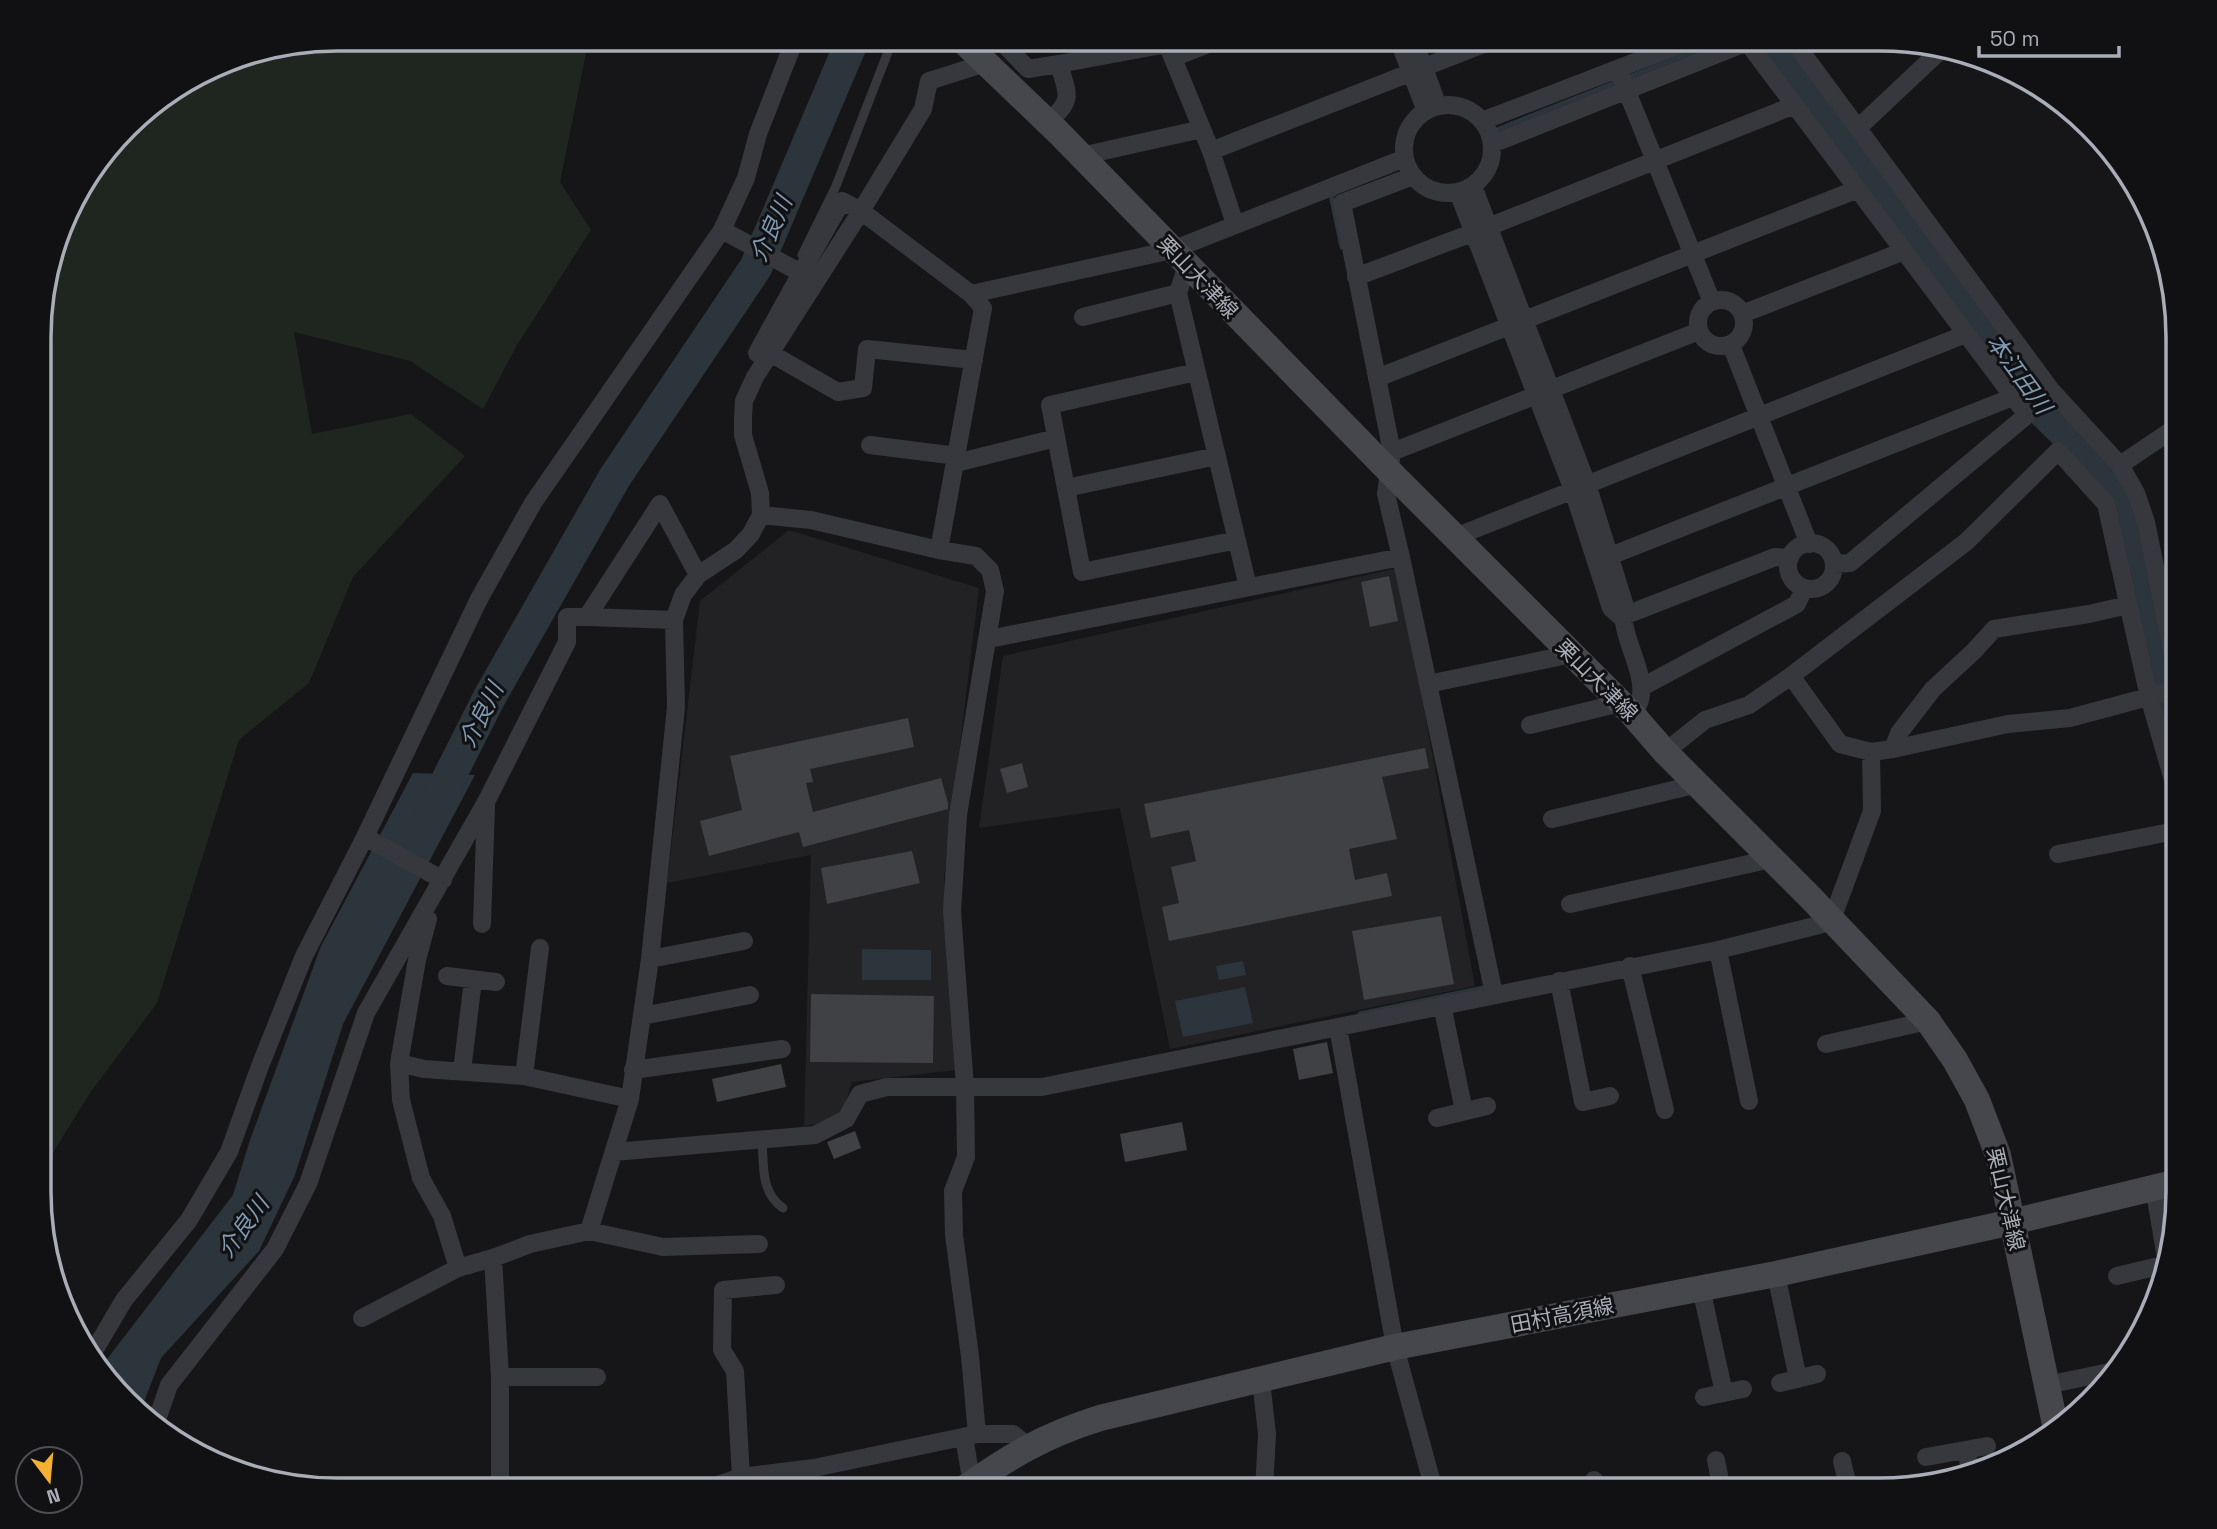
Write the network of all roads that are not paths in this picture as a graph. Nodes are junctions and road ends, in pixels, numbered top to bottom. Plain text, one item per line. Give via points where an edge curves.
1 (790, 51) edge
2 (889, 51) edge
3 (974, 51) edge
4 (1011, 51) edge
5 (1142, 51) edge
6 (1170, 51) edge
7 (1405, 51) edge
8 (1415, 51) edge
9 (1465, 51) edge
10 (1674, 51) edge
11 (1714, 51) edge
12 (1754, 51) edge
13 (1801, 51) edge
14 (1935, 56) edge
15 (986, 62) junction
16 (1059, 64) junction
17 (1417, 70) junction
18 (1623, 80) junction
19 (1795, 105) junction
20 (1432, 109) junction
21 (1482, 121) junction
22 (1048, 122) junction
23 (1858, 128) junction
24 (1202, 129) junction
25 (1492, 144) junction
26 (1211, 151) junction
27 (1081, 156) junction
28 (1405, 158) junction
29 (1655, 161) junction
30 (1413, 176) junction
31 (1466, 189) junction
32 (1858, 189) junction
33 (861, 211) junction
34 (1236, 224) junction
35 (1481, 230) junction
36 (729, 233) junction
37 (1904, 251) junction
38 (1693, 254) junction
39 (1179, 257) junction
40 (795, 269) junction
41 (1356, 276) junction
42 (971, 293) junction
43 (1178, 293) junction
44 (1712, 302) junction
45 (1742, 314) junction
46 (1083, 317) dead end
47 (1516, 323) junction
48 (1699, 331) junction
49 (1966, 334) junction
50 (1731, 345) junction
51 (770, 353) junction
52 (974, 360) junction
53 (1196, 372) junction
54 (755, 377) junction
55 (1377, 378) junction
56 (1543, 392) junction
57 (2013, 397) junction
58 (1759, 416) junction
59 (2166, 434) edge
60 (1056, 438) junction
61 (870, 445) dead end
62 (1217, 456) junction
63 (956, 459) junction
64 (1391, 461) junction
65 (2120, 465) junction
66 (1786, 486) junction
67 (1580, 487) junction
68 (1066, 488) junction
69 (761, 515) junction
70 (1455, 537) junction
71 (1237, 540) junction
72 (1809, 544) junction
73 (939, 550) junction
74 (1401, 557) junction
75 (1790, 558) junction
76 (1603, 559) junction
77 (1834, 564) junction
78 (698, 575) junction
79 (2166, 584) edge
80 (1248, 586) junction
81 (1804, 588) junction
82 (2128, 605) junction
83 (587, 617) junction
84 (1621, 617) junction
85 (674, 620) junction
86 (989, 639) junction
87 (1572, 654) junction
88 (1791, 676) junction
89 (1428, 684) junction
90 (1642, 687) junction
91 (2166, 692) edge
92 (2148, 697) junction
93 (1626, 709) junction
94 (1530, 725) dead end
95 (1893, 750) junction
96 (1665, 752) junction
97 (1871, 752) junction
98 (2166, 757) edge
99 (1698, 784) junction
100 (486, 802) junction
101 (1552, 818) dead end
102 (2166, 833) edge
103 (371, 841) junction
104 (2058, 854) dead end
105 (1772, 859) junction
106 (438, 888) junction
107 (1570, 904) dead end
108 (1831, 922) junction
109 (482, 924) dead end
110 (744, 941) dead end
111 (540, 948) dead end
112 (1718, 950) junction
113 (650, 959) junction
114 (1630, 966) junction
115 (447, 976) dead end
116 (473, 980) junction
117 (1559, 981) junction
118 (496, 982) dead end
119 (750, 995) dead end
120 (1494, 995) junction
121 (1442, 1005) junction
122 (642, 1016) junction
123 (1927, 1021) junction
124 (1338, 1027) junction
125 (1826, 1044) dead end
126 (782, 1049) dead end
127 (399, 1063) junction
128 (634, 1070) junction
129 (462, 1071) junction
130 (524, 1076) junction
131 (965, 1087) junction
132 (1609, 1096) dead end
133 (630, 1099) junction
134 (1749, 1101) dead end
135 (1487, 1106) dead end
136 (1665, 1110) dead end
137 (1464, 1111) junction
138 (1437, 1118) dead end
139 (762, 1139) junction
140 (614, 1152) junction
141 (2166, 1185) edge
142 (783, 1208) dead end
143 (2012, 1222) junction
144 (589, 1231) junction
145 (759, 1244) dead end
146 (493, 1258) junction
147 (2157, 1266) edge
148 (458, 1268) junction
149 (1776, 1274) junction
150 (2117, 1276) dead end
151 (776, 1285) dead end
152 (1701, 1288) junction
153 (362, 1318) dead end
154 (96, 1347) edge
155 (1395, 1347) junction
156 (1817, 1374) dead end
157 (2101, 1374) edge
158 (500, 1377) junction
159 (597, 1377) dead end
160 (1798, 1378) junction
161 (1261, 1380) junction
162 (1780, 1383) dead end
163 (2047, 1385) junction
164 (1743, 1389) dead end
165 (1724, 1393) junction
166 (1704, 1397) dead end
167 (159, 1416) edge
168 (2055, 1419) edge
169 (970, 1435) junction
170 (1028, 1446) junction
171 (1987, 1446) dead end
172 (1966, 1450) junction
173 (1926, 1457) dead end
174 (1716, 1460) dead end
175 (1842, 1461) dead end
176 (1969, 1464) edge
177 (741, 1477) junction
178 (500, 1478) edge
179 (738, 1478) edge
180 (969, 1478) edge
181 (983, 1478) edge
182 (1265, 1478) edge
183 (1431, 1478) edge
184 (1720, 1478) edge
185 (1846, 1478) edge

1 - 36 street via 758,134
2 - 40 lane via 835,186
3 - 15 main road, 栗山大津線
4 - 16 street via 1028,69
5 - 16 street
6 - 24 street
7 - 17 street
8 - 17 street
9 - 17 street
10 - 18 street
11 - 18 street
12 - 19 street
13 - 23 street
14 - 23 street
15 - 22 main road, 栗山大津線
15 - 33 street via 929,81 923,109
16 - 22 street via 1066,102
17 - 20 street
17 - 26 street
18 - 21 street
18 - 25 street
18 - 29 street
19 - 29 street
19 - 32 street
20 - 21 street via 1462,108
20 - 28 street via 1408,131
21 - 25 street
22 - 27 main road, 栗山大津線
23 - 65 street via 2050,390
24 - 26 street
24 - 27 street
25 - 31 street via 1488,168
26 - 34 street
27 - 39 main road, 栗山大津線
28 - 30 street
28 - 34 street
29 - 35 street
29 - 38 street
30 - 31 street via 1433,191
30 - 41 street via 1342,203
31 - 35 street
32 - 37 street
32 - 38 street
33 - 40 street via 842,201
33 - 42 street
33 - 51 street
34 - 39 street
35 - 41 street
35 - 47 street
36 - 40 street
36 - 103 street via 533,503 479,599
37 - 45 street
37 - 49 street
38 - 44 street
38 - 47 street
39 - 42 street
39 - 43 street
39 - 64 main road, 栗山大津線
40 - 54 street via 748,369
41 - 55 street
42 - 52 street via 983,308
43 - 46 street
43 - 53 street
44 - 45 street via 1733,303
44 - 48 street via 1698,317
45 - 50 street via 1744,328
47 - 55 street
47 - 56 street
48 - 50 street via 1712,345
48 - 56 street
49 - 57 street
49 - 58 street
50 - 58 street
51 - 52 street via 838,392 863,388 867,349
51 - 54 street
52 - 63 street
53 - 60 street via 1050,405
53 - 62 street
54 - 69 street via 744,401 743,427
55 - 64 street
56 - 64 street
56 - 67 street
57 - 66 street
57 - 77 street via 2027,415 1850,563
58 - 66 street
58 - 67 street
59 - 65 street
60 - 63 street
60 - 68 street
61 - 63 street
62 - 68 street
62 - 71 street
63 - 73 street
64 - 70 main road, 栗山大津線
64 - 74 street via 1386,494
65 - 79 street via 2136,493
66 - 72 street
66 - 76 street
67 - 70 street
67 - 76 street
68 - 71 street via 1082,572
69 - 73 street via 811,520
69 - 78 street via 736,550
70 - 87 main road, 栗山大津線
71 - 80 street
72 - 75 street
72 - 77 street via 1829,551
73 - 86 street via 976,556 990,570 995,591
74 - 80 street
74 - 89 street
75 - 81 street via 1792,578
75 - 84 street via 1775,557
76 - 84 street via 1624,603
77 - 81 street via 1826,584
78 - 83 street via 660,504
78 - 85 street via 682,595
80 - 86 street
81 - 90 street via 1797,604
82 - 88 street via 2106,504 2058,451 1966,542
82 - 92 street
82 - 95 street via 1994,629 1933,689 1899,733
83 - 85 street
83 - 100 street via 567,617 567,642
84 - 90 street
85 - 113 street via 676,707
86 - 131 street via 958,815 953,898
87 - 89 street
87 - 93 main road, 栗山大津線
88 - 96 street via 1749,705 1704,720
88 - 97 street via 1840,744
89 - 120 street
90 - 93 street via 1640,702
91 - 92 street
92 - 95 street via 2070,718 2008,724
92 - 98 street
93 - 94 street
93 - 96 main road, 栗山大津線
95 - 97 street
96 - 99 main road, 栗山大津線
97 - 108 street via 1872,811
99 - 101 street
99 - 105 main road, 栗山大津線
100 - 106 street
100 - 109 street
102 - 104 street
103 - 106 street
103 - 154 street via 304,956 224,1161 189,1220 124,1300
105 - 107 street
105 - 108 main road, 栗山大津線
106 - 127 street via 417,960
106 - 167 street via 366,1013 308,1184 275,1249 169,1385
108 - 112 street
108 - 123 main road, 栗山大津線
110 - 113 street
111 - 130 street
112 - 114 street
112 - 134 street
113 - 122 street
114 - 117 street
114 - 136 street
115 - 116 street
116 - 118 street
116 - 129 street
117 - 120 street
117 - 132 street via 1583,1102
119 - 122 street
120 - 121 street
121 - 124 street
121 - 137 street
122 - 128 street
123 - 125 street
123 - 143 main road, 栗山大津線 via 1977,1100 1998,1155
124 - 131 street via 1042,1087
124 - 155 street
126 - 128 street
127 - 129 street
127 - 148 street via 401,1100 421,1178 442,1216
128 - 133 street
129 - 130 street
130 - 133 street
131 - 139 street via 887,1087 860,1094 846,1119 815,1135
131 - 169 street via 966,1157 953,1191 970,1356
133 - 140 street
135 - 137 street
137 - 138 street
139 - 140 street
139 - 142 lane via 765,1189
140 - 144 street
141 - 143 main road, 田村高須線
143 - 149 main road, 田村高須線
143 - 163 main road, 栗山大津線
144 - 145 street via 663,1247
144 - 146 street
146 - 148 street
146 - 158 street
147 - 150 street
148 - 153 street
149 - 152 main road, 田村高須線
149 - 160 street
151 - 177 street via 723,1290 722,1350 735,1371
152 - 155 main road, 田村高須線
152 - 165 street
155 - 161 main road, 田村高須線
155 - 183 street
156 - 160 street
157 - 163 street
158 - 159 street
158 - 178 street
160 - 162 street
161 - 170 main road, 田村高須線 via 1100,1418
161 - 182 street via 1267,1434
163 - 168 main road, 栗山大津線
164 - 165 street
165 - 166 street
169 - 170 street via 1013,1434
169 - 177 street via 814,1468
169 - 180 street
170 - 181 main road, 田村高須線
171 - 172 street
172 - 173 street
172 - 176 street
174 - 184 street
175 - 185 street
177 - 179 street

